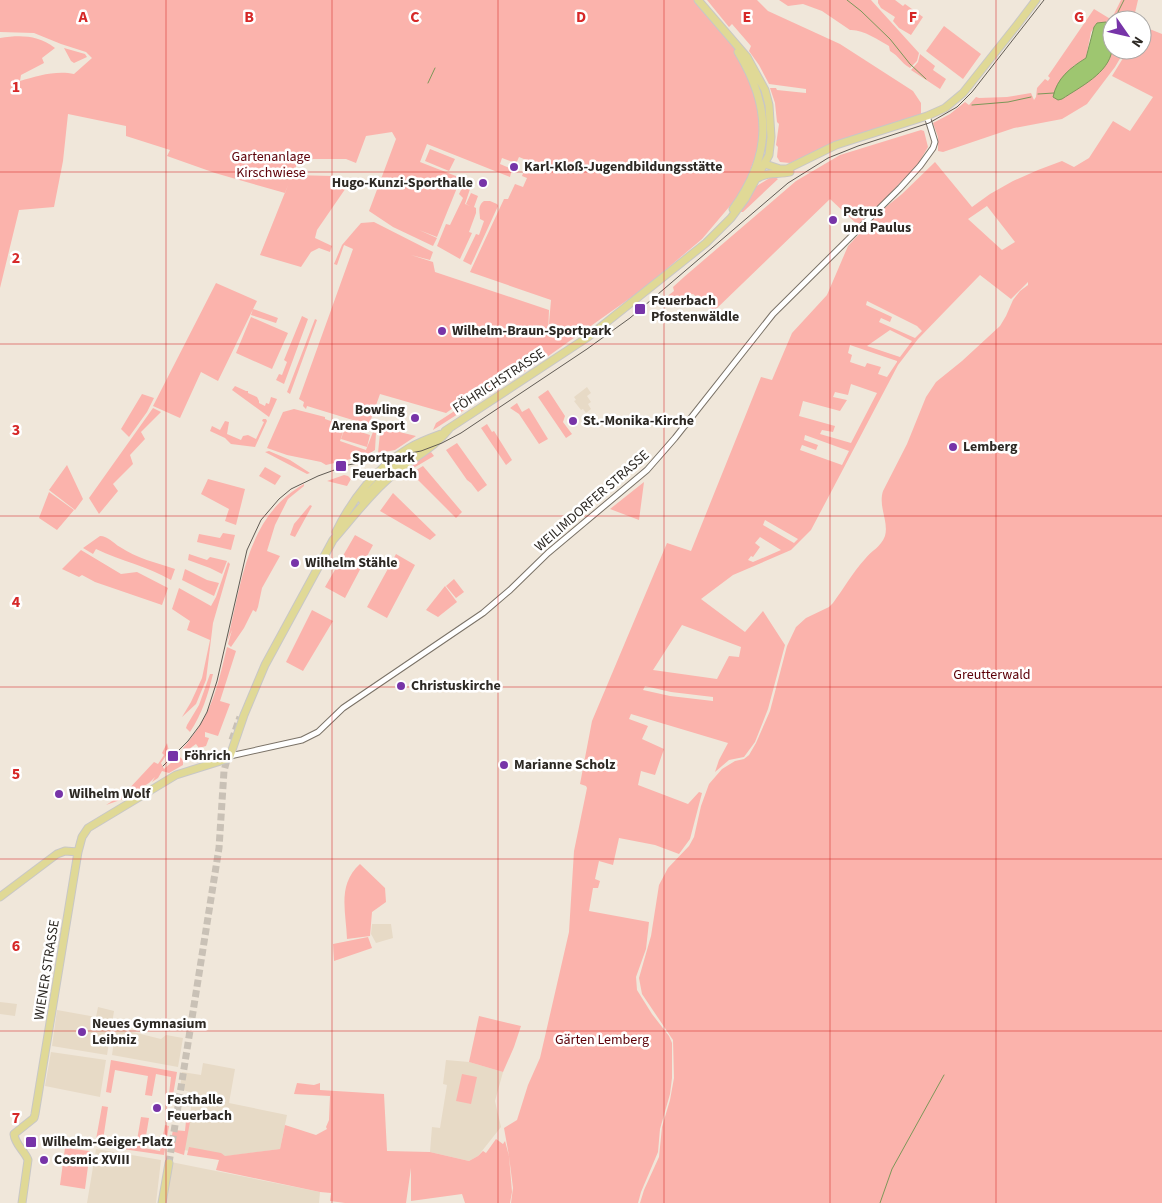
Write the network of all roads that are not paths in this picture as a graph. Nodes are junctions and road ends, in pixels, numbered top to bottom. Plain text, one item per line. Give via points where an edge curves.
1 (698, 0) edge
2 (1036, 0) edge
3 (731, 40) junction
4 (927, 116) junction
5 (829, 148) junction
6 (770, 152) junction
7 (759, 155) junction
8 (764, 165) junction
9 (754, 169) junction
10 (780, 169) junction
11 (771, 174) junction
12 (757, 178) junction
13 (692, 253) junction
14 (449, 429) junction
15 (354, 509) junction
16 (230, 756) junction
17 (82, 838) junction
18 (65, 851) junction
19 (78, 852) junction
20 (0, 897) edge
21 (169, 1163) tunnel mouth
22 (22, 1203) edge
23 (162, 1203) edge

1 - 3 main road
2 - 4 main road via 963,93 945,108
3 - 6 main road via 747,57 765,90 771,119
3 - 7 main road via 755,83 760,100 764,125
4 - 5 main road
4 - 16 street, WEILIMDORFER STRASSE via 934,142 920,166 773,314 647,470 483,613 343,708 318,732 302,740
5 - 10 main road via 791,168
5 - 11 main road via 791,172
6 - 8 main road
6 - 10 main road
7 - 8 main road
7 - 9 main road
8 - 9 main road
8 - 10 main road
8 - 11 main road
8 - 12 main road
9 - 13 main road via 734,207
11 - 12 main road
12 - 13 main road via 731,218
13 - 14 main road, FÖHRICHSTRASSE via 562,355
14 - 15 main road
14 - 15 main road, FÖHRICHSTRASSE via 391,470
15 - 16 main road, FÖHRICHSTRASSE via 265,665
16 - 17 main road, WIENER STRASSE via 176,775 88,828
17 - 18 main road
17 - 19 main road, WIENER STRASSE
18 - 19 main road
18 - 20 main road
19 - 22 main road, WIENER STRASSE via 34,1118 14,1134 28,1160
21 - 23 main road

